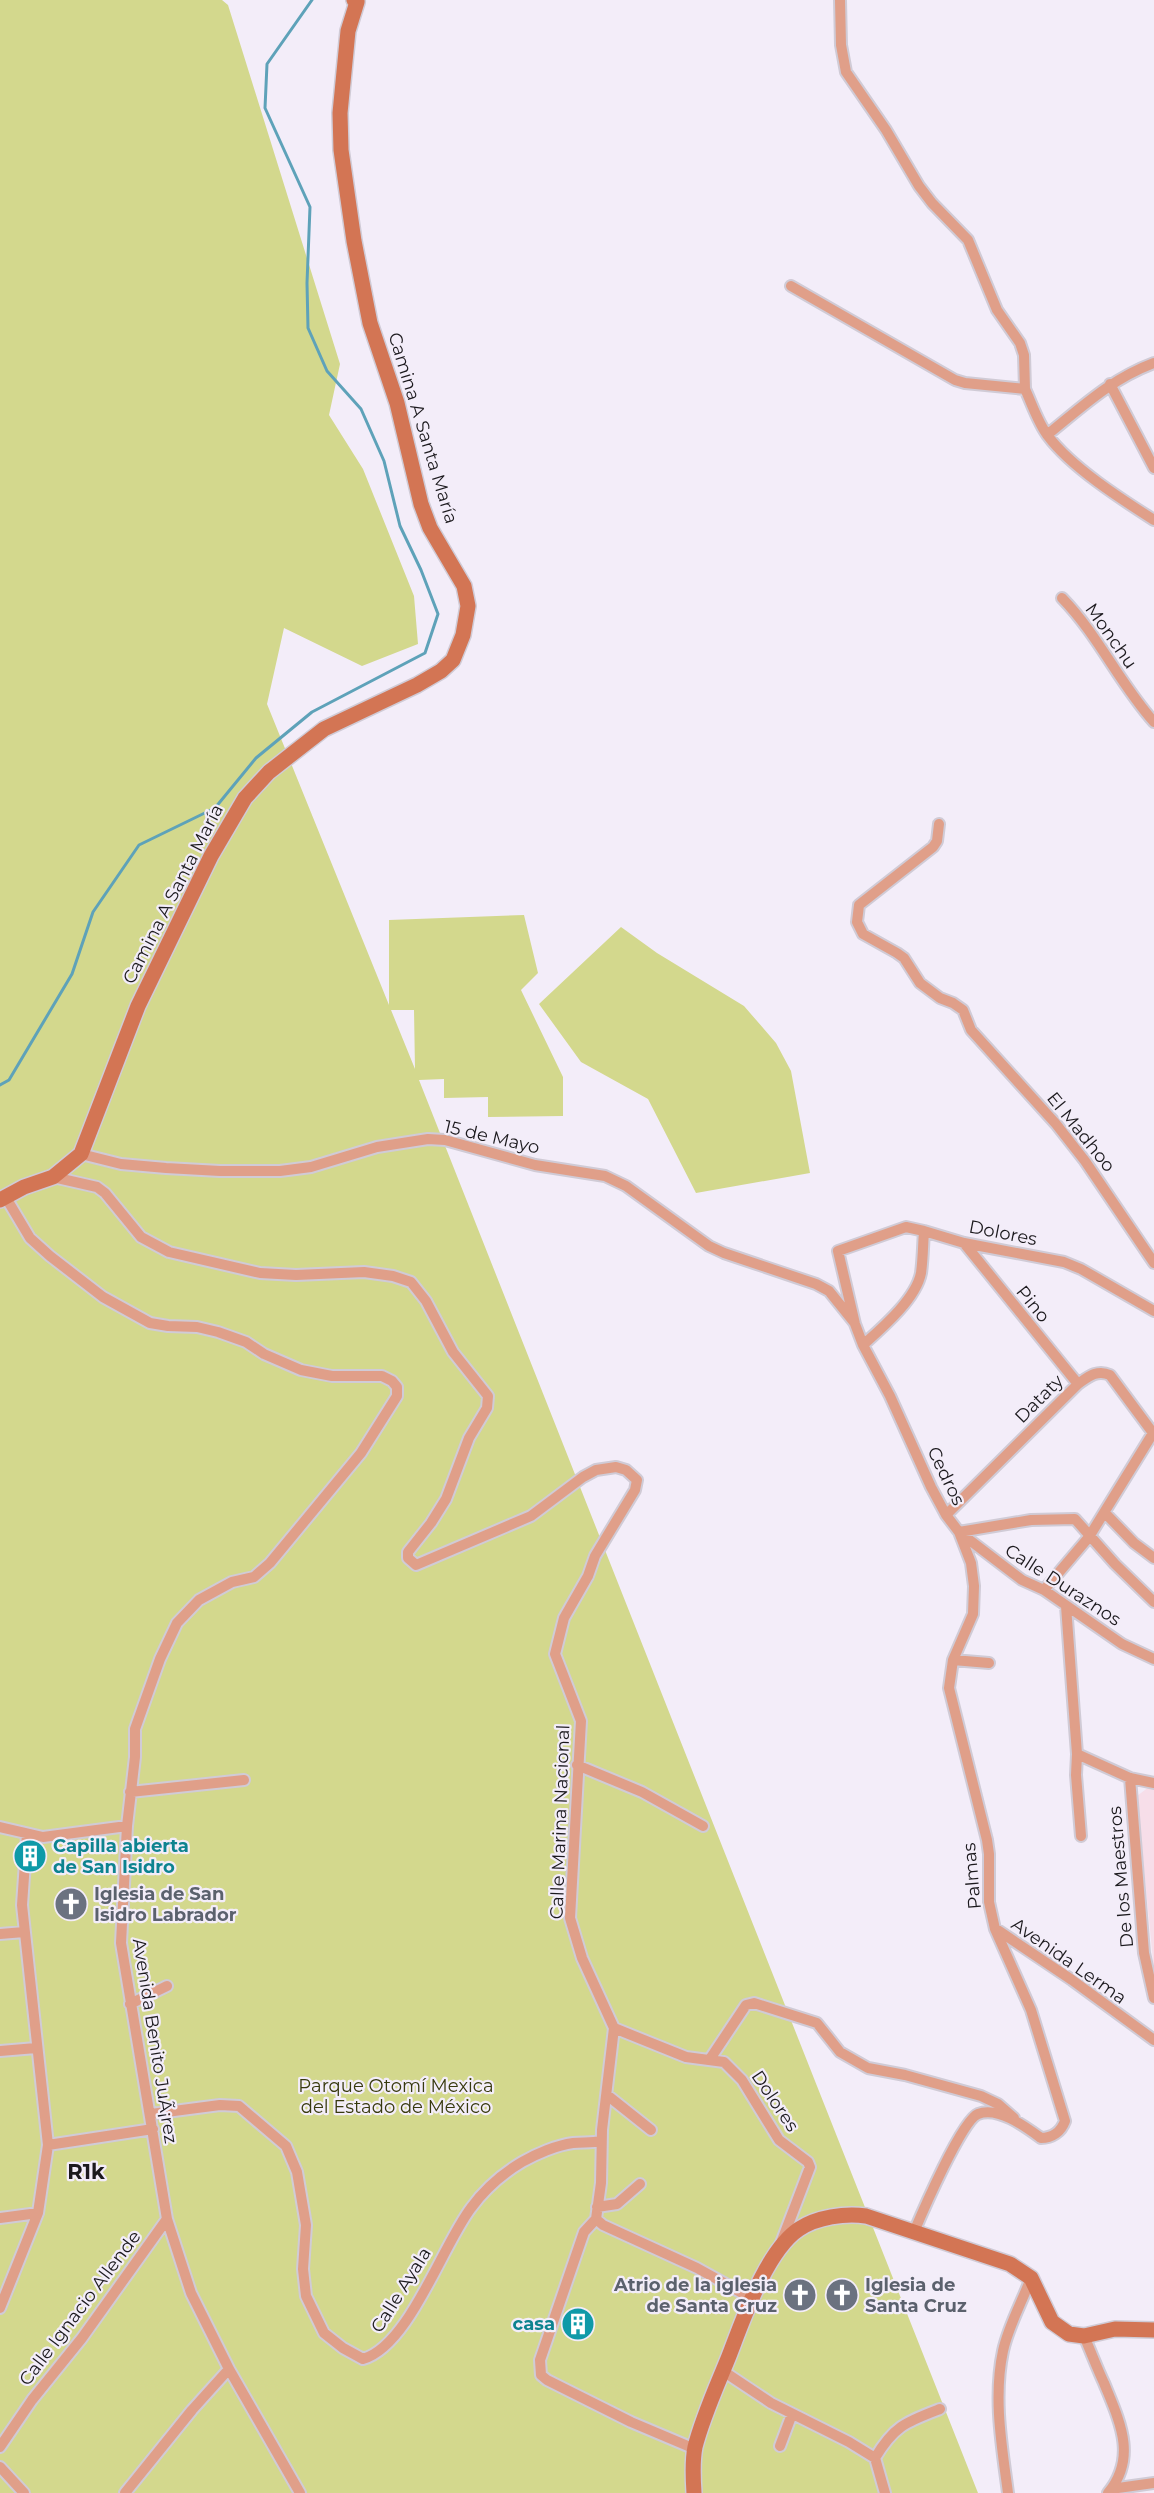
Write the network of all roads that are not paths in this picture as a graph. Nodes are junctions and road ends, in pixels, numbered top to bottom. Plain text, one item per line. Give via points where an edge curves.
1 (840, 0) edge
2 (356, 1) edge
3 (791, 286) dead end
4 (1154, 363) edge
5 (1110, 384) junction
6 (1025, 389) junction
7 (1047, 435) junction
8 (1154, 468) edge
9 (1154, 520) edge
10 (1062, 598) dead end
11 (1154, 722) edge
12 (939, 824) dead end
13 (81, 1154) junction
14 (53, 1178) junction
15 (3, 1198) edge
16 (924, 1231) junction
17 (964, 1244) junction
18 (838, 1251) joint
19 (1154, 1263) edge
20 (1154, 1311) edge
21 (855, 1324) junction
22 (863, 1345) junction
23 (1078, 1384) junction
24 (1154, 1433) edge
25 (1105, 1513) junction
26 (946, 1515) junction
27 (959, 1532) junction
28 (1089, 1537) junction
29 (1154, 1558) edge
30 (1044, 1590) junction
31 (1154, 1602) edge
32 (1066, 1606) junction
33 (1154, 1659) edge
34 (953, 1660) junction
35 (989, 1663) dead end
36 (1077, 1754) junction
37 (578, 1765) junction
38 (1130, 1778) junction
39 (244, 1780) dead end
40 (1154, 1783) edge
41 (130, 1792) junction
42 (127, 1826) junction
43 (703, 1826) dead end
44 (0, 1827) edge
45 (27, 1834) junction
46 (1081, 1836) dead end
47 (995, 1929) junction
48 (24, 1932) junction
49 (0, 1935) edge
50 (166, 1986) dead end
51 (1154, 1998) edge
52 (130, 2004) junction
53 (614, 2028) junction
54 (1154, 2040) edge
55 (36, 2048) junction
56 (0, 2051) edge
57 (710, 2059) junction
58 (607, 2095) junction
59 (151, 2114) junction
60 (1019, 2123) junction
61 (153, 2129) junction
62 (651, 2130) dead end
63 (601, 2141) junction
64 (48, 2145) junction
65 (640, 2184) dead end
66 (597, 2207) junction
67 (38, 2213) junction
68 (0, 2218) edge
69 (167, 2219) junction
70 (596, 2219) junction
71 (914, 2232) junction
72 (772, 2261) junction
73 (1031, 2278) junction
74 (751, 2298) junction
75 (0, 2308) edge
76 (1154, 2330) edge
77 (1084, 2336) junction
78 (229, 2370) junction
79 (723, 2371) junction
80 (940, 2409) dead end
81 (792, 2414) junction
82 (780, 2446) dead end
83 (0, 2447) edge
84 (695, 2449) junction
85 (876, 2458) junction
86 (0, 2467) edge
87 (1154, 2483) edge
88 (1110, 2491) edge
89 (24, 2493) edge
90 (125, 2493) edge
91 (300, 2493) edge
92 (694, 2493) edge
93 (885, 2493) edge
94 (1008, 2493) edge

1 - 6 street via 846,72 919,186 968,240 997,310 1020,344
2 - 13 main road, Camina A Santa María via 348,31 340,113 342,161 354,241 370,323 400,413 421,504 430,528 464,586 468,606 465,628 453,660 441,671 324,729 269,772 245,798 211,856 138,1006
3 - 6 street via 955,380
4 - 5 street
5 - 7 street
5 - 8 street
6 - 7 street
7 - 9 street via 1083,469
10 - 11 street, Monchu via 1087,626
12 - 19 street, El Madhoo via 935,844 868,895 859,905 857,922 863,934 904,958 920,983 963,1010 971,1030 1085,1161
13 - 14 main road, Camina A Santa María
13 - 21 street, 15 de Mayo via 121,1164 166,1168 280,1171 311,1167 391,1144 428,1139 458,1142 535,1164 605,1176 626,1186 709,1246 829,1291
14 - 15 main road, Camina A Santa María
14 - 37 street, Calle Marina Nacional via 97,1187 141,1237 169,1252 260,1273 364,1272 411,1281 453,1352 489,1400 446,1499 408,1552 408,1558 416,1565 531,1516 596,1470 616,1467 637,1480 564,1618 556,1644 555,1654 581,1721
15 - 41 street, Avenida Benito JuÃ¡rez via 30,1238 50,1256 104,1297 150,1323 218,1332 246,1341 264,1354 301,1370 332,1376 382,1376 398,1388 397,1396 360,1453 270,1563 254,1577 232,1582 199,1600 177,1623 135,1729
16 - 17 street, Dolores
16 - 18 street, Dolores via 906,1227
16 - 22 street via 920,1274 914,1291
17 - 20 street, Dolores via 1064,1262
17 - 23 street, Pino
18 - 21 street, Cedros
21 - 22 street, Cedros
22 - 26 street, Cedros
23 - 24 street, Dataty via 1092,1374 1110,1375
23 - 26 street, Dataty
24 - 25 street
25 - 28 street
25 - 29 street
26 - 27 street, Cedros
27 - 28 street, Cedros via 1065,1518 1075,1519
27 - 30 street, Calle Duraznos via 1023,1580
27 - 34 street, Palmas via 971,1563 974,1605
28 - 30 street
28 - 31 street, Cedros
30 - 32 street, Calle Duraznos
32 - 33 street, Calle Duraznos via 1122,1644
32 - 36 street
34 - 35 street
34 - 47 street, Palmas via 949,1688 987,1840 989,1902
36 - 38 street
36 - 46 street
37 - 43 street via 642,1792
37 - 53 street, Calle Marina Nacional via 570,1918 582,1958
38 - 40 street
38 - 51 street, De los Maestros via 1144,1953
39 - 41 street
41 - 42 street, Avenida Benito JuÃ¡rez
42 - 45 street via 43,1837
42 - 52 street, Avenida Benito JuÃ¡rez via 121,1943
44 - 45 street
45 - 48 street
47 - 54 street, Avenida Lerma
47 - 60 street, Palmas via 1031,2010 1065,2121 1046,2138
48 - 49 street
48 - 55 street
50 - 52 street
52 - 59 street, Avenida Benito JuÃ¡rez
53 - 57 street, Dolores via 686,2057
53 - 58 street
55 - 56 street
55 - 64 street
57 - 60 street, Palmas via 746,2005 760,2004 817,2023 840,2052 868,2068 981,2096 998,2104
57 - 72 street, Dolores via 724,2062 735,2071 779,2140 810,2167
58 - 62 street
58 - 63 street
59 - 61 street, Avenida Benito JuÃ¡rez
59 - 63 street, Calle Ayala via 239,2106 286,2146 297,2172 305,2214 306,2296 324,2333 363,2359 391,2341 470,2209 496,2180 523,2161 560,2147
60 - 71 street, Palmas via 991,2112 974,2116 941,2172
61 - 64 street
61 - 69 street, Avenida Benito JuÃ¡rez
63 - 66 street
64 - 67 street
65 - 66 street via 617,2204
66 - 70 street
67 - 68 street
67 - 75 street
69 - 78 street, Avenida Benito JuÃ¡rez via 191,2293
69 - 83 street, Calle Ignacio Allende
70 - 74 street
70 - 84 street via 584,2232 561,2297 540,2360 541,2375 631,2422
71 - 72 main road via 850,2214 829,2218 800,2228
71 - 73 main road via 1010,2264
72 - 74 main road
73 - 77 main road via 1052,2322 1069,2334
73 - 94 street via 1003,2349 999,2375 999,2415
74 - 79 main road
76 - 77 main road via 1115,2329
77 - 88 street via 1123,2429 1122,2467
78 - 90 street
78 - 91 street, Avenida Benito JuÃ¡rez
79 - 81 street
79 - 84 main road
80 - 85 street via 896,2430
81 - 82 street
81 - 85 street
84 - 92 main road
85 - 93 street
86 - 89 street
87 - 88 street

